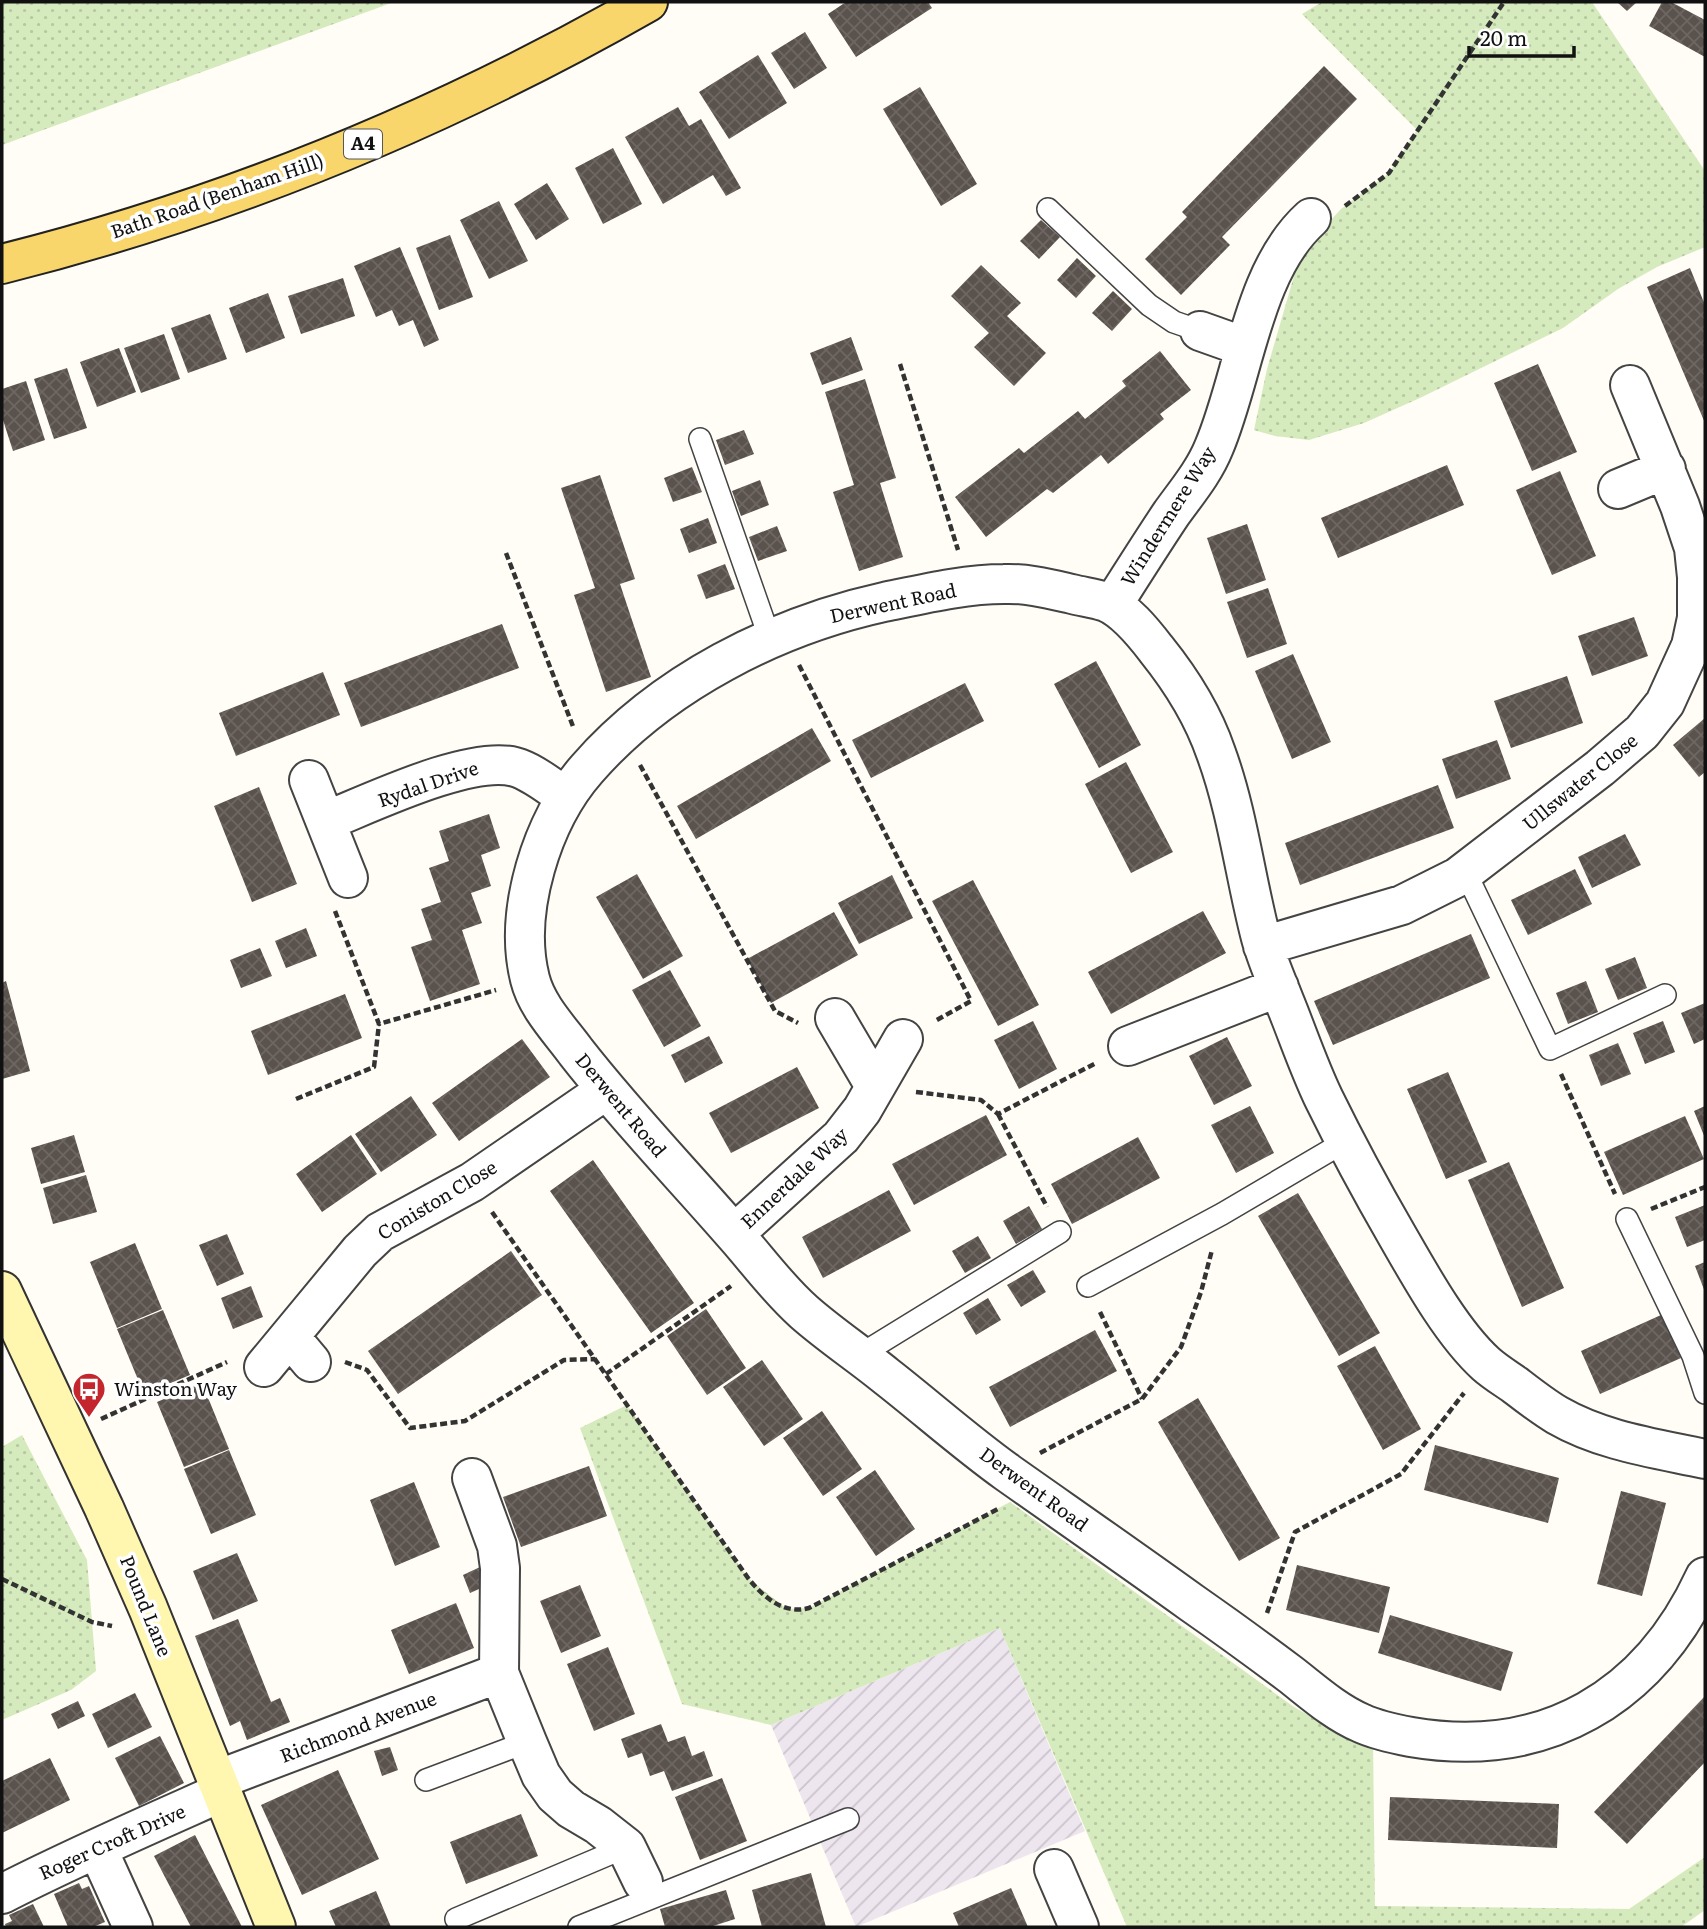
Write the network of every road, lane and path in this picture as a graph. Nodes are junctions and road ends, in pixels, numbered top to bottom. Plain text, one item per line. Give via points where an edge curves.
1 (648, 2) edge
2 (1504, 2) edge
3 (1048, 209) dead end
4 (1311, 218) joint
5 (2, 264) edge
6 (1200, 331) joint
7 (1245, 347) junction
8 (900, 364) dead end
9 (1630, 385) dead end
10 (700, 439) dead end
11 (1666, 469) junction
12 (1618, 489) dead end
13 (506, 553) dead end
14 (1701, 577) edge
15 (969, 587) junction
16 (1113, 604) junction
17 (776, 636) junction
18 (623, 734) junction
19 (588, 767) junction
20 (309, 780) dead end
21 (566, 797) junction
22 (326, 821) junction
23 (1465, 871) junction
24 (348, 878) joint
25 (1263, 946) junction
26 (530, 980) junction
27 (1279, 987) junction
28 (1665, 995) dead end
29 (835, 1018) joint
30 (379, 1024) junction
31 (903, 1040) joint
32 (1128, 1046) joint
33 (1550, 1049) junction
34 (875, 1086) junction
35 (606, 1090) junction
36 (296, 1099) dead end
37 (1346, 1141) junction
38 (472, 1182) junction
39 (1705, 1187) edge
40 (1222, 1214) junction
41 (1627, 1219) junction
42 (1060, 1231) dead end
43 (734, 1234) junction
44 (759, 1266) junction
45 (1088, 1286) dead end
46 (2, 1294) edge
47 (313, 1353) junction
48 (860, 1355) junction
49 (594, 1359) junction
50 (248, 1363) joint
51 (1486, 1364) junction
52 (606, 1374) junction
53 (1705, 1393) edge
54 (69, 1434) junction
55 (1705, 1459) edge
56 (472, 1478) dead end
57 (1020, 1480) junction
58 (1705, 1577) edge
59 (2, 1579) edge
60 (112, 1626) dead end
61 (1255, 1647) junction
62 (499, 1673) junction
63 (527, 1742) junction
64 (426, 1780) dead end
65 (219, 1786) junction
66 (849, 1819) dead end
67 (626, 1847) junction
68 (98, 1850) junction
69 (1054, 1869) dead end
70 (643, 1882) dead end
71 (2, 1894) edge
72 (456, 1919) dead end
73 (133, 1927) edge
74 (276, 1927) edge
75 (579, 1927) edge
76 (1079, 1927) edge

1 - 5 main road, Bath Road (Benham Hill) / A4 via 452,105 369,142 261,185 138,226
2 - 4 path via 1389,173 1341,209
3 - 6 lane via 1149,305 1174,322
4 - 7 street, Windermere Way via 1280,259
6 - 7 street
7 - 16 street, Windermere Way via 1214,448
8 - 15 path
9 - 11 street, Ullswater Close
10 - 17 lane
11 - 12 street
11 - 14 street, Ullswater Close
13 - 19 path
14 - 23 street, Ullswater Close via 1691,646 1665,703 1642,732
15 - 16 street, Derwent Road via 1022,584
15 - 17 street, Derwent Road via 839,612
16 - 25 street via 1177,674 1216,750
17 - 18 street, Derwent Road via 683,687
17 - 31 path via 971,1000
18 - 19 street, Derwent Road
18 - 29 path via 775,1011 809,1029
19 - 21 street, Derwent Road
20 - 22 street
21 - 22 street, Rydal Drive via 526,771 488,764
21 - 26 street, Derwent Road via 543,843 528,900
22 - 24 street
23 - 25 street, Ullswater Close via 1402,905
23 - 33 lane
24 - 30 path via 331,903
25 - 27 street
26 - 30 path
26 - 35 street, Derwent Road via 541,1004
27 - 32 street
27 - 37 street via 1322,1095
28 - 33 lane
29 - 34 street
30 - 36 path via 374,1067
31 - 34 street, Ennerdale Way
32 - 34 path via 998,1114 981,1100
33 - 41 path
34 - 43 street, Ennerdale Way via 841,1136
35 - 38 street, Coniston Close
35 - 43 street, Derwent Road
37 - 40 lane
37 - 51 street via 1416,1269
38 - 47 street, Coniston Close via 380,1232 360,1251
38 - 49 path
39 - 41 path
40 - 45 lane
40 - 57 path via 1181,1347 1142,1399
41 - 53 lane via 1693,1356
42 - 48 lane
43 - 44 street, Derwent Road
44 - 48 street, Derwent Road via 809,1317
44 - 52 path
46 - 54 street, Pound Lane
47 - 49 path via 367,1370 411,1427 465,1421 564,1360
47 - 50 street, Coniston Close
48 - 57 street, Derwent Road
49 - 52 path
50 - 54 path
51 - 55 street via 1552,1412 1588,1431
51 - 61 path via 1401,1474 1295,1532
52 - 57 path via 758,1591 787,1609 800,1610 826,1600
54 - 65 street, Pound Lane via 148,1608
56 - 62 street via 497,1546
57 - 61 street, Derwent Road
58 - 61 street, Derwent Road via 1692,1605 1654,1656 1611,1698 1585,1714 1513,1738 1452,1742 1406,1737 1361,1723
59 - 60 path via 92,1622
62 - 63 street
62 - 65 street, Richmond Avenue
63 - 64 lane
63 - 67 street via 555,1796
65 - 68 street, Roger Croft Drive
65 - 74 street, Pound Lane
66 - 75 lane
67 - 70 street
67 - 72 lane
68 - 71 street, Roger Croft Drive
68 - 73 street
69 - 76 street

